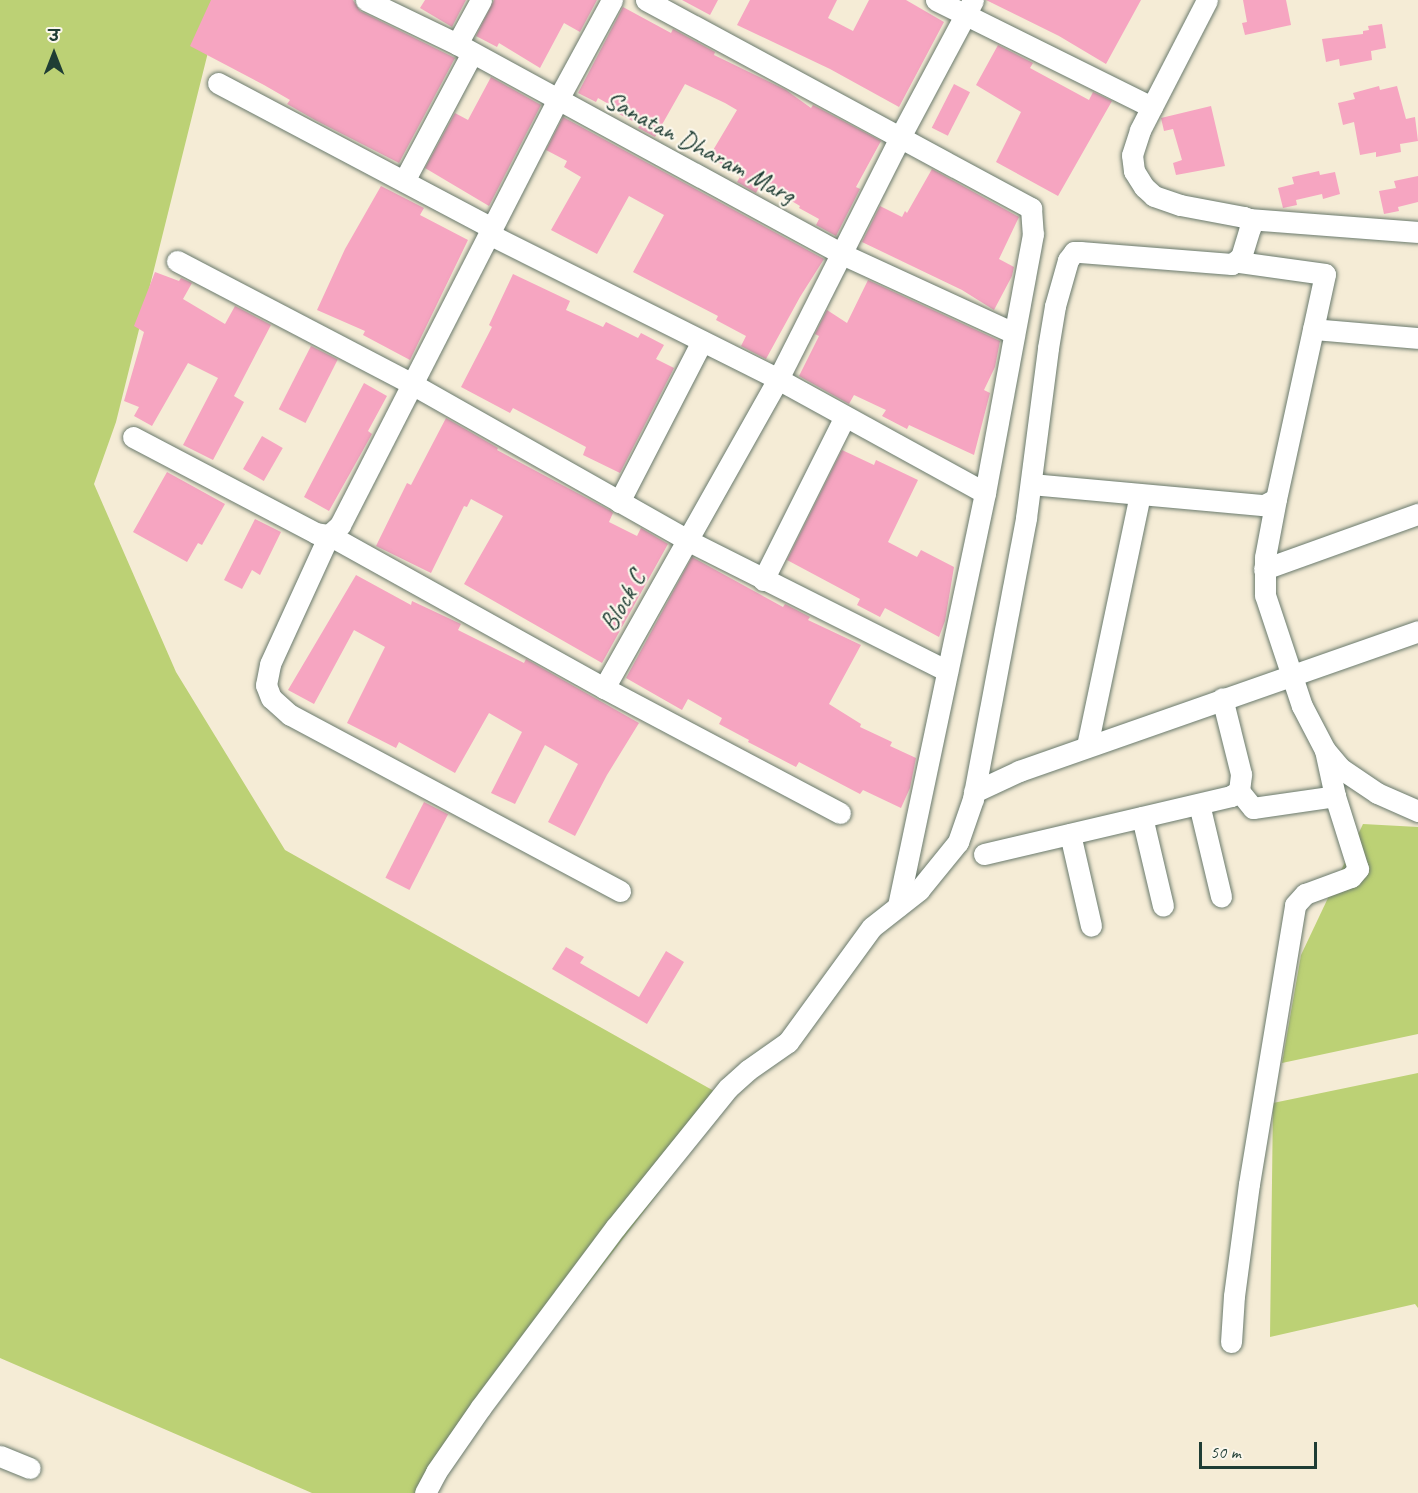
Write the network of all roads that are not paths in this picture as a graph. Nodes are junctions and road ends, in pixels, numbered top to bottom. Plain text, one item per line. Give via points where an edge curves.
1 (366, 0) edge
2 (481, 0) edge
3 (612, 0) edge
4 (646, 0) edge
5 (936, 0) edge
6 (1207, 0) edge
7 (969, 8) edge
8 (464, 48) junction
9 (218, 83) dead end
10 (557, 101) junction
11 (1152, 107) junction
12 (900, 137) junction
13 (404, 181) junction
14 (1249, 219) junction
15 (490, 231) junction
16 (1418, 232) edge
17 (842, 254) junction
18 (177, 261) dead end
19 (1238, 261) junction
20 (1313, 329) junction
21 (1014, 333) junction
22 (1418, 338) edge
23 (702, 341) junction
24 (778, 379) junction
25 (412, 384) junction
26 (845, 416) junction
27 (133, 437) dead end
28 (1031, 484) junction
29 (984, 493) junction
30 (1140, 495) junction
31 (1276, 499) junction
32 (619, 502) junction
33 (1418, 514) edge
34 (329, 535) junction
35 (689, 541) junction
36 (1264, 569) junction
37 (763, 579) junction
38 (1418, 631) edge
39 (947, 671) junction
40 (1291, 674) junction
41 (604, 688) junction
42 (1222, 698) junction
43 (1087, 746) junction
44 (1325, 750) junction
45 (1239, 791) junction
46 (974, 792) junction
47 (1335, 796) junction
48 (1198, 804) junction
49 (1418, 811) edge
50 (840, 813) dead end
51 (1142, 817) junction
52 (1070, 834) junction
53 (984, 854) dead end
54 (620, 891) dead end
55 (1221, 896) dead end
56 (898, 906) junction
57 (1163, 906) dead end
58 (1091, 926) dead end
59 (1232, 1342) dead end
60 (0, 1456) edge
61 (30, 1468) dead end
62 (425, 1493) edge

1 - 8 street, Sanatan Dharam Marg
2 - 8 street
3 - 10 street
4 - 12 street
5 - 7 street
6 - 11 street
7 - 11 street
7 - 12 street, Block C
8 - 10 street, Sanatan Dharam Marg
8 - 13 street
9 - 13 street
10 - 15 street
10 - 17 street, Sanatan Dharam Marg
11 - 14 street via 1132,155 1134,171 1144,187 1166,201
12 - 17 street, Block C
12 - 21 street via 1031,208 1033,234
13 - 15 street
14 - 16 street
14 - 19 street via 1250,228
15 - 23 street
15 - 25 street
17 - 21 street, Sanatan Dharam Marg
17 - 24 street, Block C
18 - 25 street
19 - 20 street via 1324,273
19 - 28 street via 1222,264 1080,252 1070,255 1055,306
20 - 22 street
20 - 31 street
21 - 29 street
23 - 24 street
23 - 32 street
24 - 26 street
24 - 35 street, Block C
25 - 32 street
25 - 34 street via 349,511
26 - 29 street
26 - 37 street
27 - 34 street via 316,533
28 - 30 street
28 - 46 street
29 - 39 street
30 - 31 street via 1264,505
30 - 43 street
31 - 36 street
32 - 35 street
33 - 36 street
34 - 41 street
34 - 54 street via 270,664 266,685 271,698 290,715
35 - 37 street
35 - 41 street, Block C
36 - 40 street via 1268,609
37 - 39 street
38 - 40 street
39 - 56 street
40 - 42 street
40 - 44 street via 1302,706
41 - 50 street
42 - 43 street
42 - 45 street via 1241,774
43 - 46 street
44 - 47 street
44 - 49 street via 1356,781
45 - 47 street via 1253,808
45 - 48 street
46 - 56 street via 965,828 948,857 919,890
47 - 59 street via 1358,869 1351,877 1305,894 1294,905 1249,1184
48 - 51 street
48 - 55 street
51 - 52 street
51 - 57 street
52 - 53 street
52 - 58 street
56 - 62 street via 872,927 788,1042 738,1078 720,1097 615,1228 481,1407
60 - 61 street

